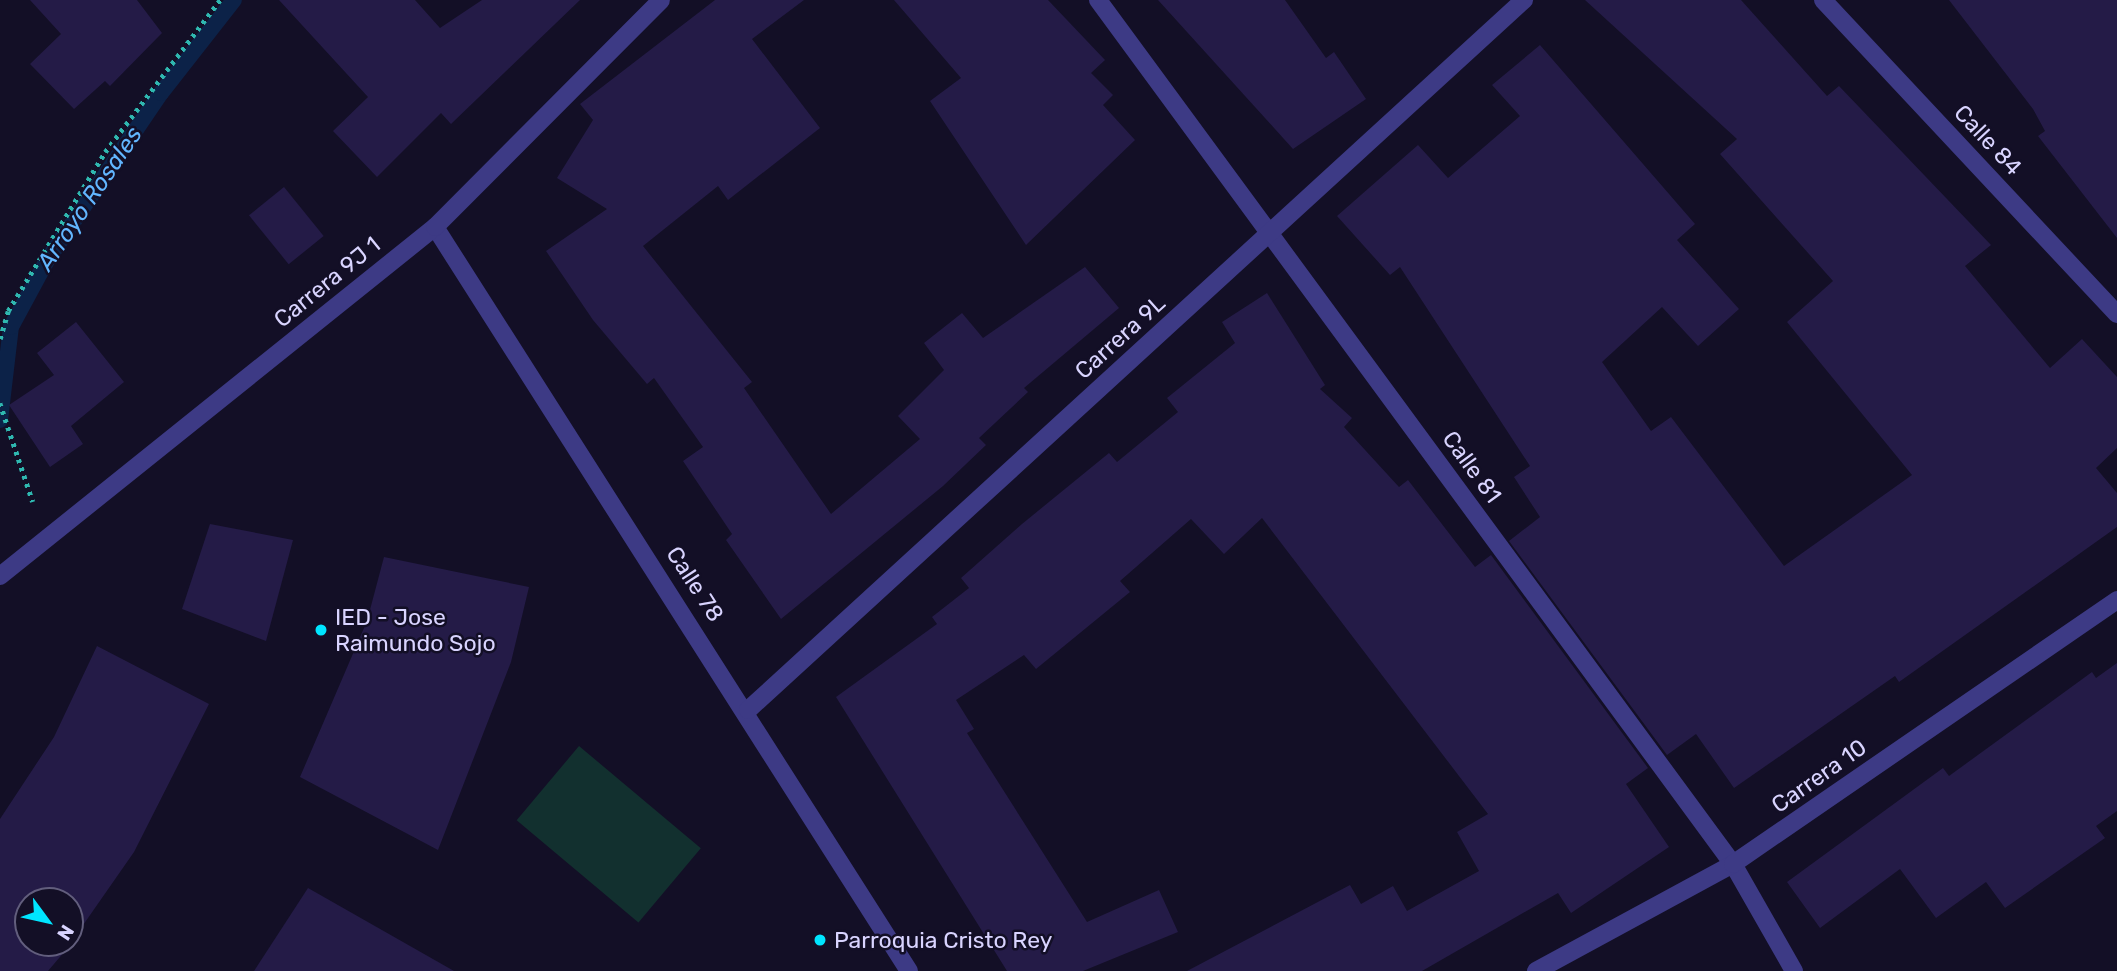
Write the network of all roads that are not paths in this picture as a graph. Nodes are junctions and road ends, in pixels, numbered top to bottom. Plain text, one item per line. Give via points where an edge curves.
1 (661, 0) edge
2 (1098, 0) edge
3 (1524, 0) edge
4 (1823, 0) edge
5 (435, 227) junction
6 (1271, 232) junction
7 (2117, 314) edge
8 (0, 576) edge
9 (2117, 600) edge
10 (748, 710) junction
11 (1733, 864) junction
12 (909, 971) edge
13 (1536, 971) edge
14 (1794, 971) edge

1 - 5 street, Carrera 9J 1
2 - 6 street, Calle 81
3 - 6 street, Carrera 9L
4 - 7 street, Calle 84
5 - 8 street, Carrera 9J 1
5 - 10 street, Calle 78
6 - 10 street, Carrera 9L
6 - 11 street, Calle 81
9 - 11 street, Carrera 10
10 - 12 street, Calle 78
11 - 13 street, Carrera 10
11 - 14 street, Calle 81

